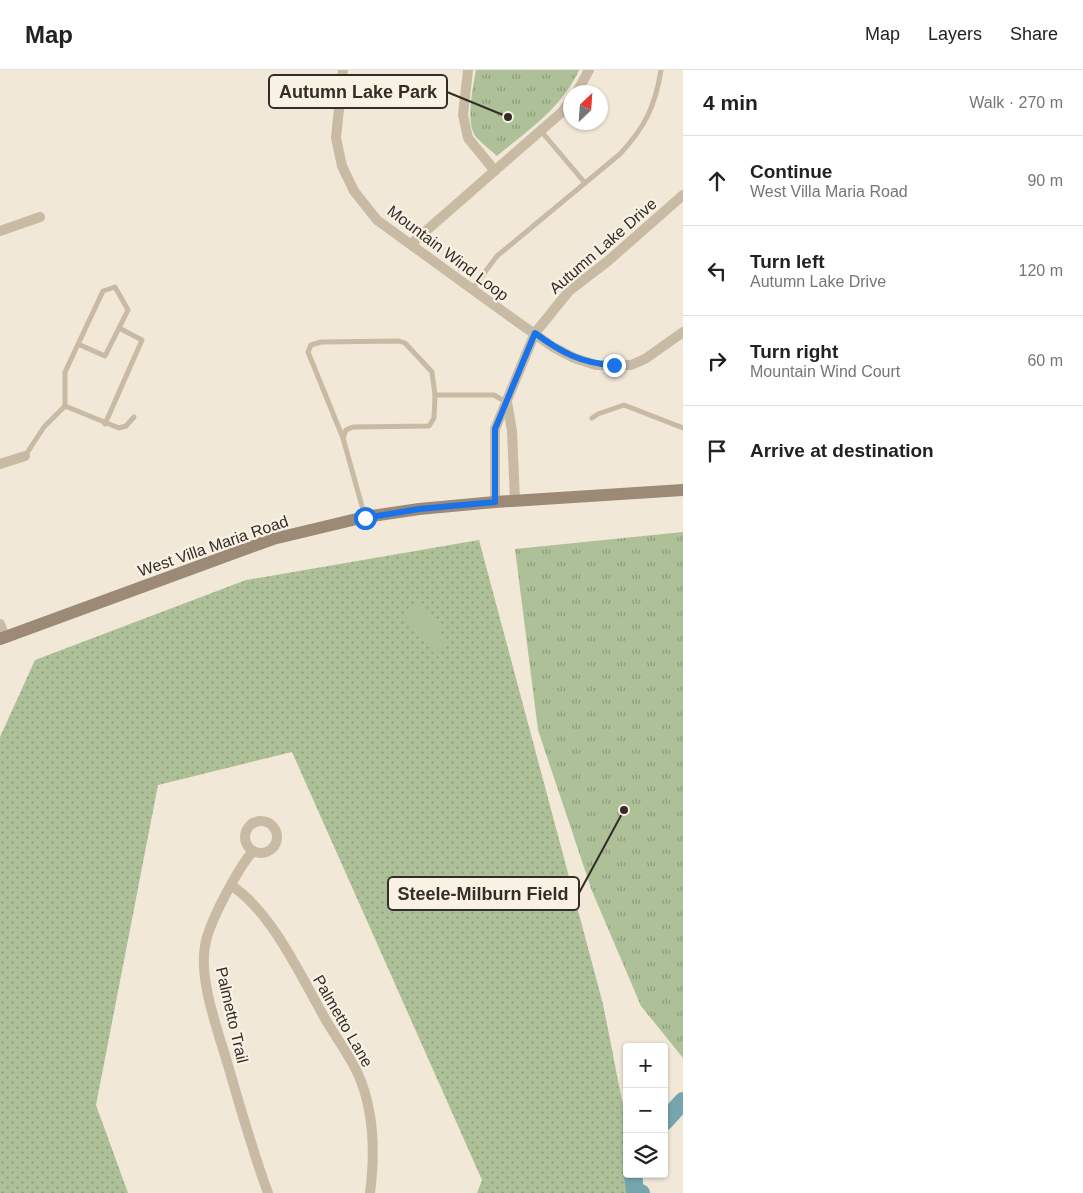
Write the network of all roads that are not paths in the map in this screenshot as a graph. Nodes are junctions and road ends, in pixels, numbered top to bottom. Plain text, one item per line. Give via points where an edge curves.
1 (343, 70) edge
2 (468, 70) edge
3 (589, 70) edge
4 (661, 70) edge
5 (581, 85) edge
6 (563, 108) edge
7 (541, 130) junction
8 (495, 170) junction
9 (585, 183) junction
10 (683, 195) edge
11 (40, 217) dead end
12 (0, 231) edge
13 (411, 244) junction
14 (472, 289) junction
15 (119, 328) junction
16 (683, 332) edge
17 (535, 333) junction
18 (78, 344) junction
19 (435, 395) junction
20 (506, 402) junction
21 (65, 406) junction
22 (134, 417) dead end
23 (592, 418) dead end
24 (105, 424) junction
25 (683, 428) edge
26 (343, 438) junction
27 (25, 456) joint
28 (0, 464) edge
29 (683, 490) edge
30 (516, 501) junction
31 (495, 502) junction
32 (365, 518) junction
33 (0, 624) edge
34 (3, 638) edge
35 (253, 851) dead end
36 (232, 886) junction
37 (268, 1193) edge
38 (370, 1193) edge

1 - 13 street, Mountain Wind Loop via 336,138 342,166 354,192 377,220
2 - 8 street via 463,115 468,138
3 - 5 street
4 - 9 lane via 651,112 638,135
6 - 7 street
7 - 8 street
7 - 9 lane
8 - 13 street
9 - 14 lane via 497,256
10 - 17 street, Autumn Lake Drive via 569,292
11 - 12 street
13 - 14 street, Mountain Wind Loop
14 - 17 street, Mountain Wind Loop
15 - 18 lane via 105,356
15 - 18 lane via 128,310 115,287 103,291
15 - 24 lane via 142,340
16 - 17 street, Mountain Wind Loop via 646,359 630,365 596,365 574,358
17 - 20 street, Autumn Lake Drive
18 - 21 lane via 65,372
19 - 20 lane via 494,395
19 - 26 lane via 434,418 429,426 353,427 346,430
19 - 26 lane via 432,372 405,343 321,342 311,345 308,352
20 - 30 street via 512,431
20 - 31 street, Autumn Lake Drive via 495,429
21 - 24 lane
21 - 27 lane via 44,427
22 - 24 lane via 126,426 119,428
23 - 25 lane via 624,405
26 - 32 lane
27 - 28 street
29 - 30 main road, West Villa Maria Road
30 - 31 main road, West Villa Maria Road
31 - 32 main road, West Villa Maria Road
32 - 34 main road, West Villa Maria Road via 273,539
33 - 34 street
35 - 36 street, Palmetto Trail
36 - 37 street, Palmetto Trail via 208,928 204,972 255,1158
36 - 38 street, Palmetto Lane via 246,895 268,921 358,1074 373,1141

